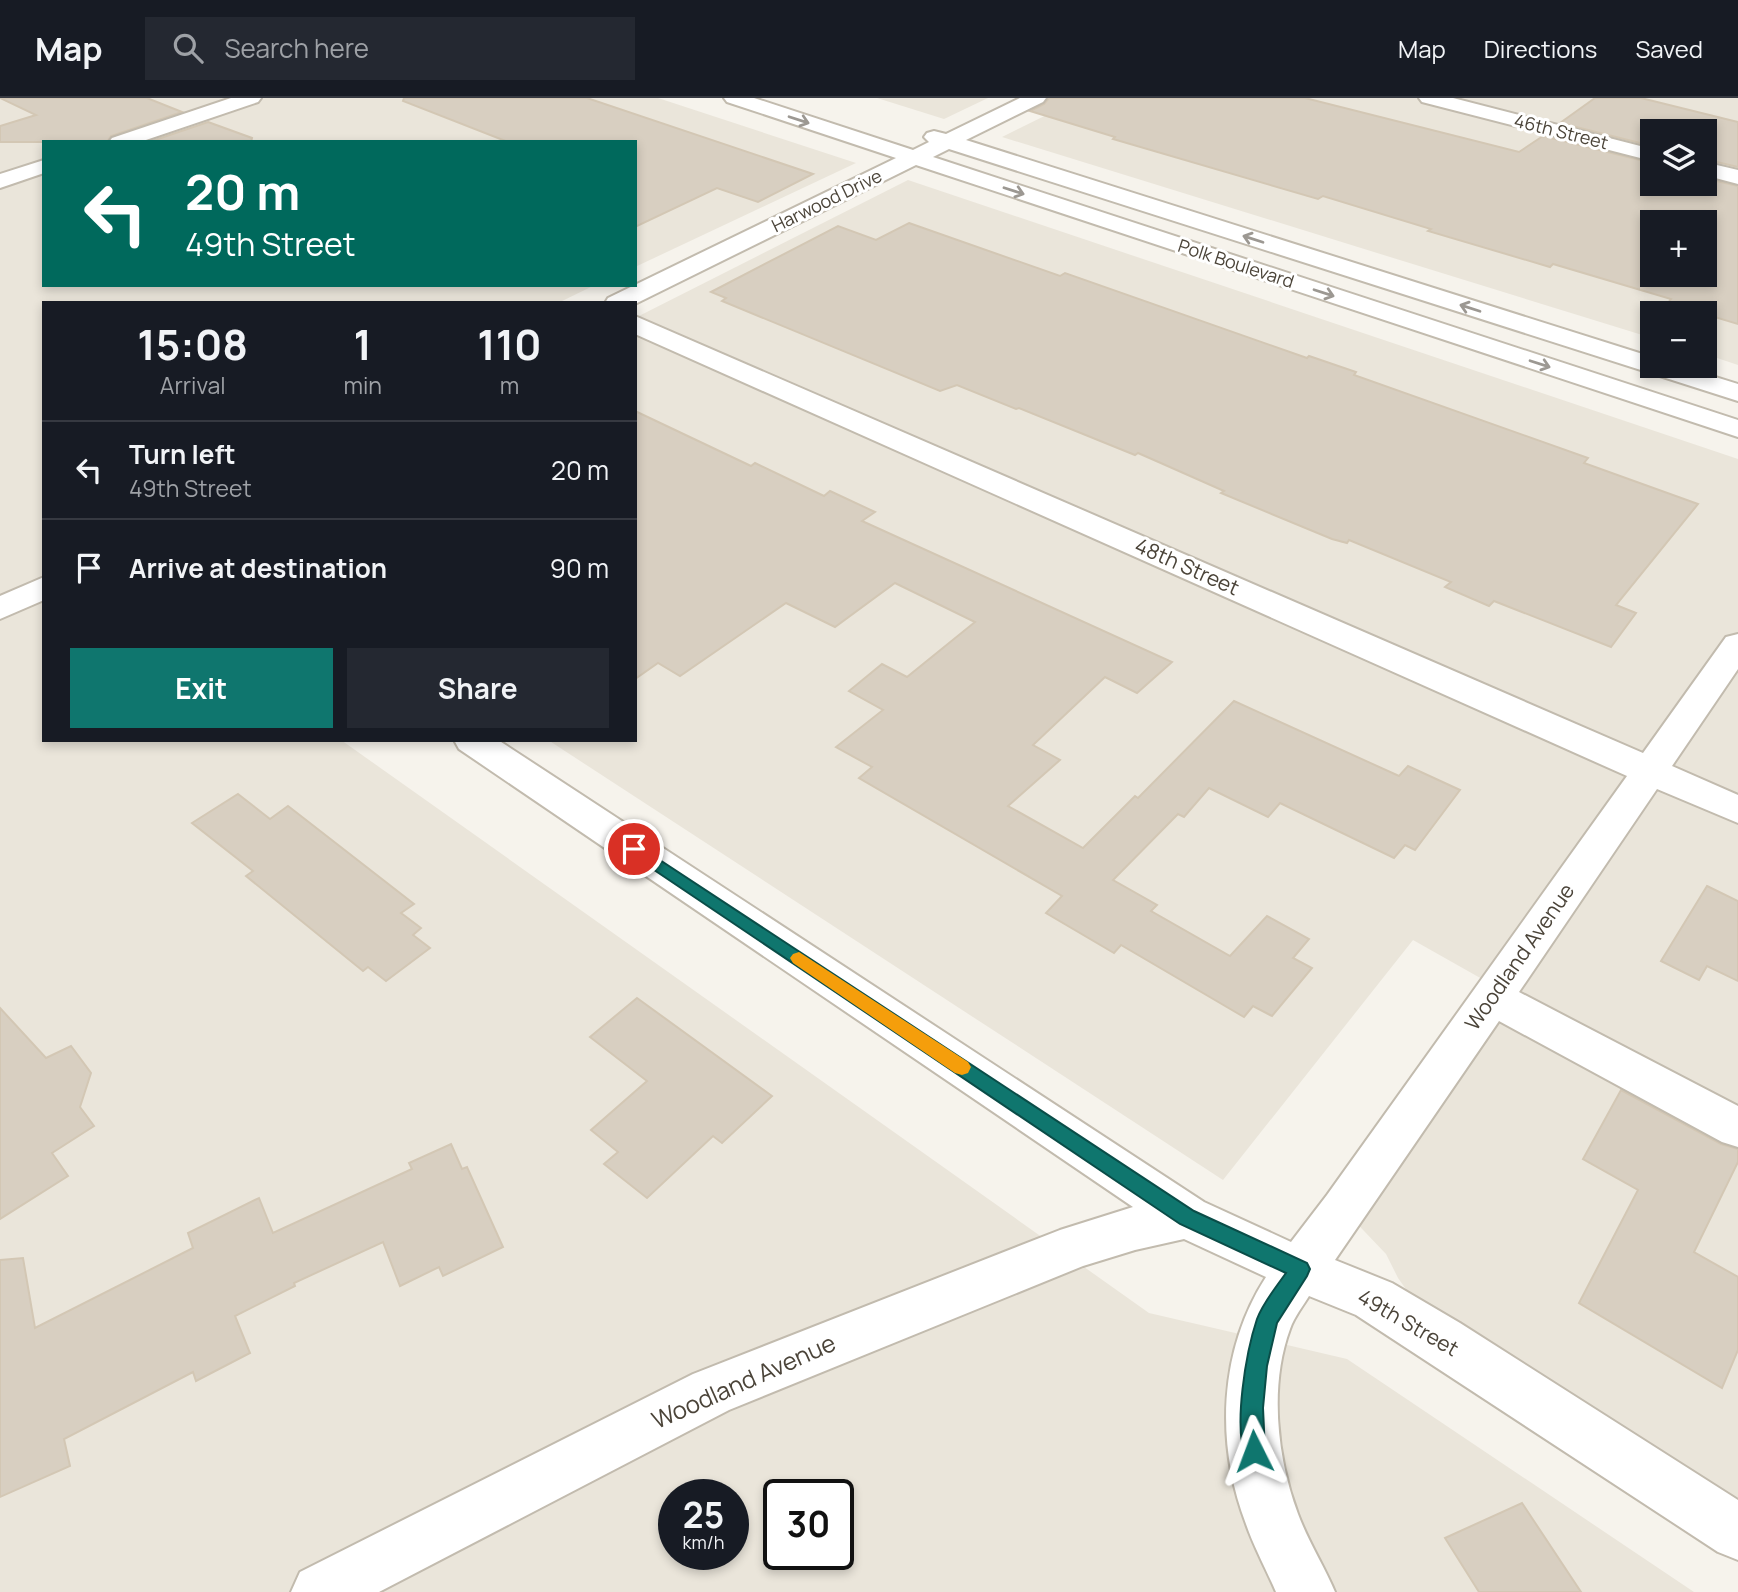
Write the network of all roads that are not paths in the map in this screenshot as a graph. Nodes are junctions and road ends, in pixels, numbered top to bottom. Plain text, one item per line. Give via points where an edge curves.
1 (251, 98) edge
2 (734, 98) edge
3 (1036, 98) edge
4 (1429, 98) edge
5 (915, 131) dead end
6 (124, 140) edge
7 (948, 141) junction
8 (1640, 152) edge
9 (914, 158) junction
10 (42, 167) edge
11 (1717, 172) edge
12 (1738, 177) edge
13 (0, 181) edge
14 (1316, 258) junction
15 (1285, 280) junction
16 (621, 301) edge
17 (637, 325) edge
18 (1640, 362) edge
19 (1690, 378) edge
20 (1738, 393) edge
21 (1738, 429) edge
22 (42, 588) edge
23 (0, 609) edge
24 (1738, 644) edge
25 (475, 742) edge
26 (1649, 771) junction
27 (1738, 810) edge
28 (1492, 998) junction
29 (1738, 1128) edge
30 (1187, 1217) junction
31 (1299, 1269) junction
32 (1738, 1532) edge
33 (320, 1592) edge
34 (1306, 1592) edge

1 - 6 street
2 -> 9 street, Polk Boulevard
3 - 7 street, Harwood Drive
4 - 8 street, 46th Street
5 - 7 street, Polk Boulevard
7 - 9 street, Harwood Drive
14 -> 7 street, Polk Boulevard
9 -> 15 street, Polk Boulevard
9 - 16 street, Harwood Drive
10 - 13 street
11 - 12 street
14 - 15 street
18 -> 14 street, Polk Boulevard
15 -> 21 street, Polk Boulevard
17 - 26 street, 48th Street
19 - 20 street, Polk Boulevard
22 - 23 street
24 - 26 street, Woodland Avenue
25 - 30 street, 49th Street
26 - 27 street, 48th Street
26 - 28 street, Woodland Avenue
28 - 29 street
28 - 31 street, Woodland Avenue
30 - 31 street, 49th Street
30 - 33 street, Woodland Avenue via 1092,1241 711,1392
31 - 32 street, 49th Street via 1374,1299
31 - 34 street, Woodland Avenue via 1267,1320 1252,1408 1254,1451 1272,1521

